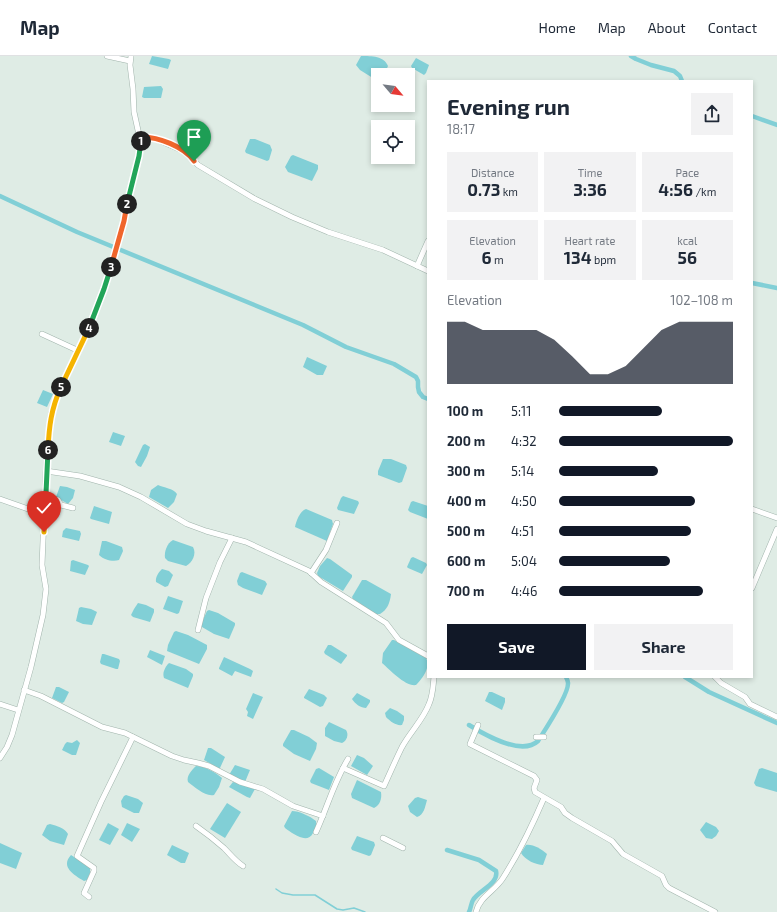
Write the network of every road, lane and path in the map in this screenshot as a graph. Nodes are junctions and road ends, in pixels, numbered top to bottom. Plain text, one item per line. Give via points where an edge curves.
1 (106, 56) edge
2 (130, 58) edge
3 (140, 137) junction
4 (427, 243) edge
5 (417, 266) junction
6 (427, 271) edge
7 (42, 334) dead end
8 (79, 351) junction
9 (46, 471) junction
10 (45, 497) junction
11 (0, 499) edge
12 (73, 508) dead end
13 (753, 509) edge
14 (45, 514) junction
15 (777, 518) edge
16 (337, 523) dead end
17 (777, 529) edge
18 (232, 538) junction
19 (311, 572) junction
20 (753, 586) edge
21 (198, 630) dead end
22 (427, 655) edge
23 (434, 678) edge
24 (716, 678) edge
25 (24, 690) junction
26 (0, 704) edge
27 (18, 710) junction
28 (777, 716) edge
29 (478, 725) dead end
30 (133, 737) junction
31 (536, 737) dead end
32 (544, 737) dead end
33 (0, 758) edge
34 (348, 759) dead end
35 (343, 768) junction
36 (544, 798) junction
37 (323, 816) junction
38 (196, 826) dead end
39 (316, 832) dead end
40 (383, 838) dead end
41 (403, 848) dead end
42 (243, 866) dead end
43 (89, 897) dead end
44 (476, 912) edge
45 (715, 912) edge

1 - 2 street
2 - 3 street via 134,112
3 - 5 street via 154,138 186,152 198,165 255,199 292,217 383,250
3 - 8 street via 139,156 118,242 104,289
4 - 5 street
5 - 6 street
7 - 8 street
8 - 9 street via 51,414
9 - 10 street
9 - 18 street via 80,476 118,486 187,524
10 - 12 street
10 - 14 street
11 - 14 street
13 - 15 street
14 - 25 street via 42,565 46,589 43,615
16 - 19 street via 326,550
17 - 20 street
18 - 19 street
18 - 21 street via 206,598
19 - 22 street via 321,582 386,623 399,640
23 - 35 street via 429,704 423,717 412,730 384,786
24 - 28 street via 746,697 748,703
25 - 27 street
25 - 30 street via 41,696 98,726
26 - 27 street
27 - 33 street via 7,747
29 - 36 street via 470,744 534,776 537,782 534,790
30 - 37 street via 184,760 209,766 240,782 263,789 293,806
30 - 43 street via 77,856 94,868 84,893
31 - 32 street
34 - 35 street
35 - 37 street
36 - 44 street via 529,832 502,879 479,902
36 - 45 street via 561,806 572,818 612,841 623,854 662,876 669,888
37 - 39 street
38 - 42 street
40 - 41 street

